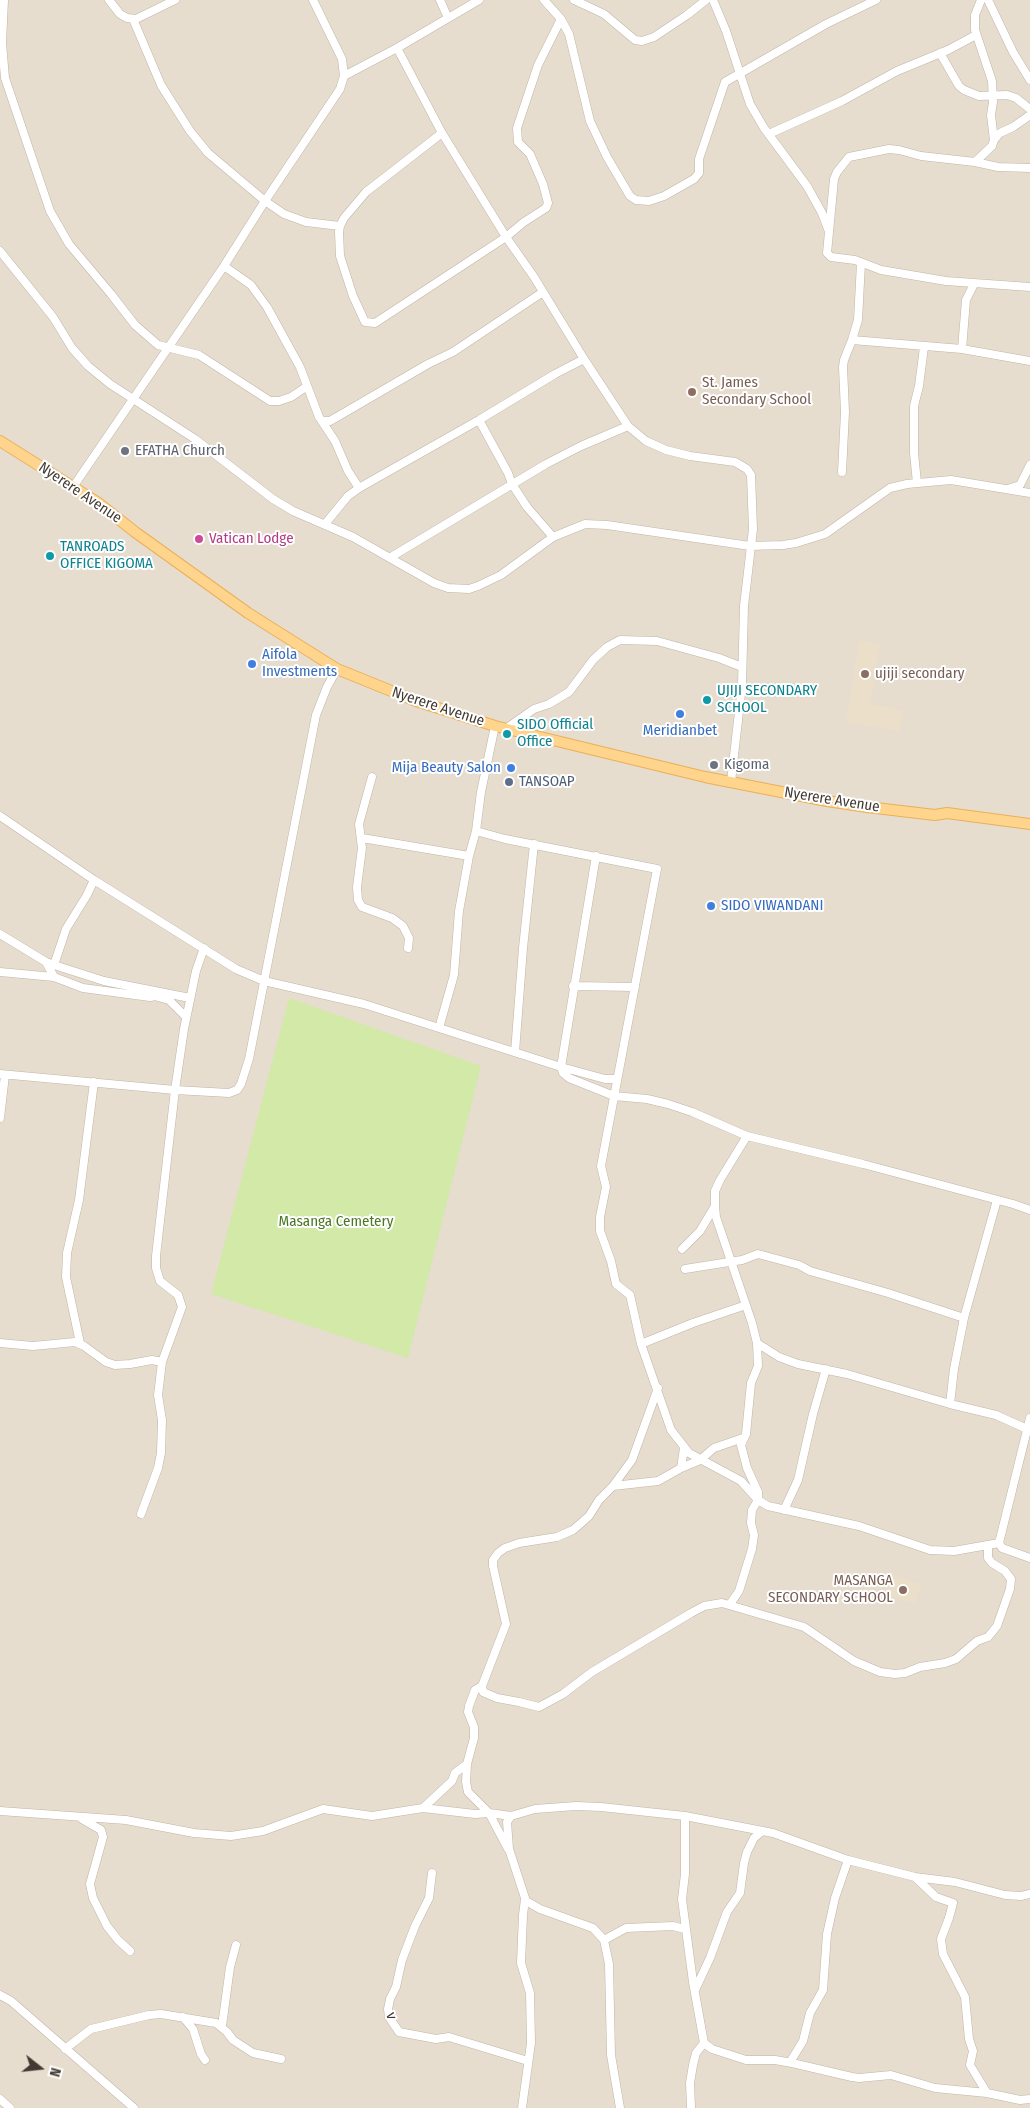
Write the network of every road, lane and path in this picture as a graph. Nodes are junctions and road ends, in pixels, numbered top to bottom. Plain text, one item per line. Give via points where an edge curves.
1 (4, 0) edge
2 (109, 0) edge
3 (175, 0) edge
4 (440, 0) edge
5 (479, 0) edge
6 (544, 0) edge
7 (574, 0) edge
8 (706, 0) edge
9 (713, 0) edge
10 (876, 0) edge
11 (981, 0) edge
12 (988, 0) edge
13 (315, 1) edge
14 (448, 18) junction
15 (133, 19) junction
16 (561, 20) junction
17 (976, 35) junction
18 (397, 48) junction
19 (940, 52) junction
20 (741, 73) junction
21 (344, 76) junction
22 (1030, 80) edge
23 (993, 96) junction
24 (1030, 109) edge
25 (1030, 115) edge
26 (442, 133) junction
27 (769, 134) junction
28 (994, 140) junction
29 (975, 162) junction
30 (1030, 168) edge
31 (264, 201) junction
32 (340, 226) junction
33 (829, 233) junction
34 (506, 237) junction
35 (0, 251) edge
36 (860, 263) junction
37 (224, 266) junction
38 (956, 282) junction
39 (974, 284) junction
40 (1030, 287) edge
41 (543, 292) junction
42 (966, 300) junction
43 (852, 340) junction
44 (924, 347) junction
45 (169, 348) junction
46 (962, 349) junction
47 (584, 360) junction
48 (1030, 361) edge
49 (306, 387) junction
50 (134, 399) junction
51 (479, 420) junction
52 (322, 421) junction
53 (628, 426) junction
54 (0, 441) edge
55 (1030, 465) edge
56 (842, 472) dead end
57 (917, 483) junction
58 (512, 484) junction
59 (73, 487) junction
60 (359, 488) junction
61 (1004, 490) junction
62 (1030, 493) edge
63 (325, 524) junction
64 (553, 537) junction
65 (750, 546) junction
66 (391, 558) junction
67 (742, 667) junction
68 (338, 669) junction
69 (495, 726) junction
70 (507, 728) junction
71 (372, 777) dead end
72 (731, 782) junction
73 (0, 816) edge
74 (1030, 824) edge
75 (476, 831) junction
76 (362, 838) junction
77 (534, 844) junction
78 (469, 856) junction
79 (596, 856) junction
80 (94, 880) junction
81 (0, 934) edge
82 (204, 948) junction
83 (408, 948) dead end
84 (50, 963) junction
85 (0, 972) edge
86 (54, 977) junction
87 (264, 981) junction
88 (573, 986) junction
89 (634, 987) junction
90 (168, 994) junction
91 (156, 997) junction
92 (190, 998) junction
93 (186, 1017) junction
94 (439, 1028) junction
95 (515, 1052) junction
96 (561, 1067) junction
97 (3, 1074) edge
98 (617, 1079) junction
99 (94, 1082) junction
100 (175, 1090) junction
101 (614, 1096) junction
102 (0, 1118) edge
103 (747, 1136) junction
104 (997, 1200) junction
105 (715, 1206) junction
106 (1030, 1210) edge
107 (682, 1249) dead end
108 (730, 1261) junction
109 (685, 1269) dead end
110 (746, 1305) junction
111 (964, 1318) junction
112 (0, 1343) edge
113 (80, 1343) junction
114 (757, 1343) junction
115 (641, 1344) junction
116 (162, 1362) junction
117 (826, 1369) junction
118 (658, 1388) junction
119 (950, 1404) junction
120 (1030, 1418) edge
121 (1027, 1429) junction
122 (744, 1438) junction
123 (684, 1448) junction
124 (700, 1460) junction
125 (681, 1468) junction
126 (613, 1486) junction
127 (758, 1500) junction
128 (784, 1510) junction
129 (141, 1514) dead end
130 (999, 1544) junction
131 (988, 1545) junction
132 (1030, 1558) edge
133 (739, 1591) junction
134 (730, 1604) junction
135 (743, 1609) junction
136 (482, 1686) junction
137 (467, 1764) junction
138 (423, 1808) junction
139 (0, 1811) edge
140 (489, 1813) junction
141 (511, 1816) junction
142 (685, 1816) junction
143 (80, 1818) junction
144 (762, 1831) junction
145 (508, 1850) junction
146 (848, 1860) junction
147 (432, 1873) dead end
148 (915, 1877) junction
149 (1030, 1894) edge
150 (525, 1899) junction
151 (685, 1929) junction
152 (604, 1940) junction
153 (236, 1945) dead end
154 (130, 1951) dead end
155 (694, 1991) junction
156 (0, 1995) edge
157 (225, 2011) junction
158 (182, 2017) junction
159 (205, 2020) junction
160 (222, 2026) junction
161 (704, 2043) junction
162 (65, 2049) junction
163 (281, 2059) dead end
164 (205, 2060) dead end
165 (528, 2061) junction
166 (792, 2063) junction
167 (975, 2076) junction
168 (964, 2092) junction
169 (987, 2093) junction
170 (0, 2099) edge
171 (1030, 2099) edge
172 (10, 2108) edge
173 (134, 2108) edge
174 (522, 2108) edge
175 (620, 2108) edge
176 (691, 2108) edge

1 - 45 street via 2,43 5,78 50,211 69,244 135,325 158,345
2 - 15 street via 120,14
3 - 15 street
4 - 14 street
5 - 14 street
6 - 16 street
7 - 8 street via 604,14 635,40 642,41 654,37
9 - 20 street
10 - 20 street via 826,24
11 - 17 street via 975,15
12 - 22 street
13 - 21 street via 341,55
14 - 18 street
15 - 31 street via 161,85 190,131 229,173
16 - 20 street via 569,34 590,121 630,196 636,200 656,200 699,173 699,159 723,86
16 - 34 street via 538,64 517,128 518,142 530,154 548,203 542,212
17 - 19 street
17 - 23 street via 992,81
18 - 21 street
18 - 26 street
19 - 23 street via 959,86 980,96
19 - 27 street
20 - 27 street via 750,104
21 - 31 street via 340,89
23 - 24 street via 1012,96
23 - 28 street
25 - 28 street
26 - 32 street via 366,192
26 - 34 street
27 - 33 street via 807,186
28 - 29 street
29 - 30 street
29 - 33 street via 889,149 849,157 834,179
31 - 32 street via 296,220
31 - 37 street
32 - 34 street via 340,256 359,310 365,322 370,324
33 - 36 street via 828,255
34 - 41 street
35 - 50 street via 53,316 72,348 88,366
36 - 38 street via 891,272
36 - 43 street via 859,313
37 - 45 street
37 - 49 street via 259,294 300,366
38 - 39 street
38 - 42 street
39 - 40 street
39 - 42 street
41 - 47 street
41 - 52 street via 453,352 330,421
42 - 46 street
43 - 44 street
43 - 56 street via 843,367
44 - 46 street
44 - 57 street via 914,406
45 - 49 street via 199,355 270,401 291,397
45 - 50 street
46 - 48 street
47 - 51 street via 554,374
47 - 53 street
49 - 52 street
50 - 59 street
50 - 63 street via 196,439 273,499
51 - 58 street
51 - 60 street
52 - 60 street
53 - 58 street via 581,446
53 - 65 street via 646,441 666,450 736,462 747,469 753,493
54 - 59 main road, Nyerere Avenue
55 - 61 street via 1020,485
57 - 61 street via 951,480
57 - 65 street via 890,488 825,534 796,543
58 - 64 street
58 - 66 street
59 - 68 main road, Nyerere Avenue via 248,613
60 - 63 street via 348,496
61 - 62 street
63 - 66 street
64 - 65 street via 585,524 607,525
64 - 66 street via 501,575 469,589 448,588 434,583
65 - 67 street
67 - 70 street via 657,641 620,640 593,660 569,692 534,709
67 - 72 street
68 - 69 main road, Nyerere Avenue via 416,701
68 - 87 street via 316,715
69 - 70 main road, Nyerere Avenue
69 - 75 street
70 - 72 main road, Nyerere Avenue
71 - 76 street via 360,824
72 - 74 main road, Nyerere Avenue via 867,807
73 - 80 street
75 - 77 street
75 - 78 street
76 - 78 street
76 - 83 street via 357,887 359,903 403,926 409,938
77 - 79 street
77 - 95 street
78 - 94 street via 459,912 454,975
79 - 88 street
79 - 89 street via 657,869
80 - 82 street
80 - 84 street
81 - 84 street
82 - 87 street via 236,969
82 - 92 street
84 - 86 street
84 - 90 street via 104,981
85 - 86 street
86 - 91 street via 83,988
87 - 94 street via 364,1004
87 - 100 street via 249,1058 237,1090 229,1093
88 - 89 street
88 - 96 street
89 - 98 street
90 - 91 street
90 - 92 street
91 - 93 street via 169,1000
92 - 93 street
93 - 100 street
94 - 95 street
95 - 96 street
96 - 98 street via 605,1079
96 - 101 street via 569,1078
97 - 99 street
97 - 102 street
98 - 101 street
99 - 100 street
99 - 113 street via 79,1200 67,1253 67,1286
100 - 116 street via 156,1268 160,1281 178,1295 182,1307
101 - 103 street via 668,1104
101 - 115 street via 601,1166 606,1188 600,1231 616,1284 630,1295
103 - 104 street
103 - 105 street via 720,1180 715,1191
104 - 106 street
104 - 111 street
105 - 107 street via 700,1231
105 - 108 street
108 - 109 street
108 - 110 street
108 - 111 street via 758,1254
110 - 114 street
110 - 115 street
111 - 119 street
112 - 113 street via 33,1346
113 - 116 street via 115,1365 152,1360
114 - 117 street via 779,1357
114 - 122 street via 758,1366 751,1382
115 - 118 street
116 - 129 street via 158,1395 162,1420 161,1453
117 - 119 street
117 - 128 street via 798,1480
118 - 123 street via 671,1430
118 - 126 street via 632,1460
119 - 121 street via 996,1415
120 - 121 street
121 - 130 street
122 - 124 street via 714,1448
122 - 127 street via 741,1445 746,1468 758,1492
123 - 124 street
123 - 125 street
124 - 125 street
124 - 127 street via 741,1482
125 - 126 street via 658,1481
126 - 136 street via 574,1530 558,1538 519,1543 495,1556 496,1580 506,1624
127 - 128 street
127 - 133 street via 752,1510 753,1543
128 - 131 street via 859,1526 930,1550 954,1551
130 - 131 street
130 - 132 street
131 - 135 street via 988,1558 992,1564 1011,1579 997,1626 988,1637 945,1663 905,1673 880,1672 854,1661 804,1627
133 - 134 street
133 - 135 street via 739,1603
134 - 135 street
134 - 136 street via 704,1606 691,1613 539,1708 492,1696 483,1692
136 - 137 street via 470,1697 468,1712 474,1738
137 - 138 street
137 - 140 street via 468,1792
138 - 140 street
138 - 143 street via 372,1816 323,1809 263,1830 230,1836 194,1833 126,1820
139 - 143 street
140 - 141 street
140 - 145 street
141 - 142 street via 535,1809 576,1806
141 - 145 street via 507,1822
142 - 144 street
142 - 151 street via 682,1899
143 - 154 street via 101,1830 103,1837 90,1884 93,1898 107,1926
144 - 146 street
144 - 155 street via 747,1852 740,1892 727,1912
145 - 150 street
146 - 148 street
146 - 166 street via 827,1934 823,1990 810,2014 803,2041
147 - 165 street, v via 429,1898 415,1926 390,1999 389,2017 399,2032 436,2039 449,2037
148 - 149 street via 955,1882 1005,1895
148 - 167 street via 936,1897 953,1903 941,1944 965,1997 973,2051 970,2065
150 - 152 street via 540,1910 593,1928
150 - 165 street via 521,1963 530,1992
151 - 152 street via 673,1926 626,1928
151 - 155 street
152 - 175 street via 609,1964 611,2055
153 - 157 street
155 - 161 street
156 - 162 street
157 - 159 street
157 - 160 street
158 - 159 street
158 - 162 street via 149,2014 91,2029
158 - 164 street via 193,2029
159 - 160 street
160 - 163 street via 233,2040 252,2053
161 - 166 street via 712,2049 746,2060
161 - 176 street via 696,2053 693,2065
162 - 173 street
165 - 174 street
166 - 168 street via 859,2078 891,2074 935,2088
167 - 168 street
167 - 169 street
168 - 169 street
169 - 171 street
170 - 172 street

